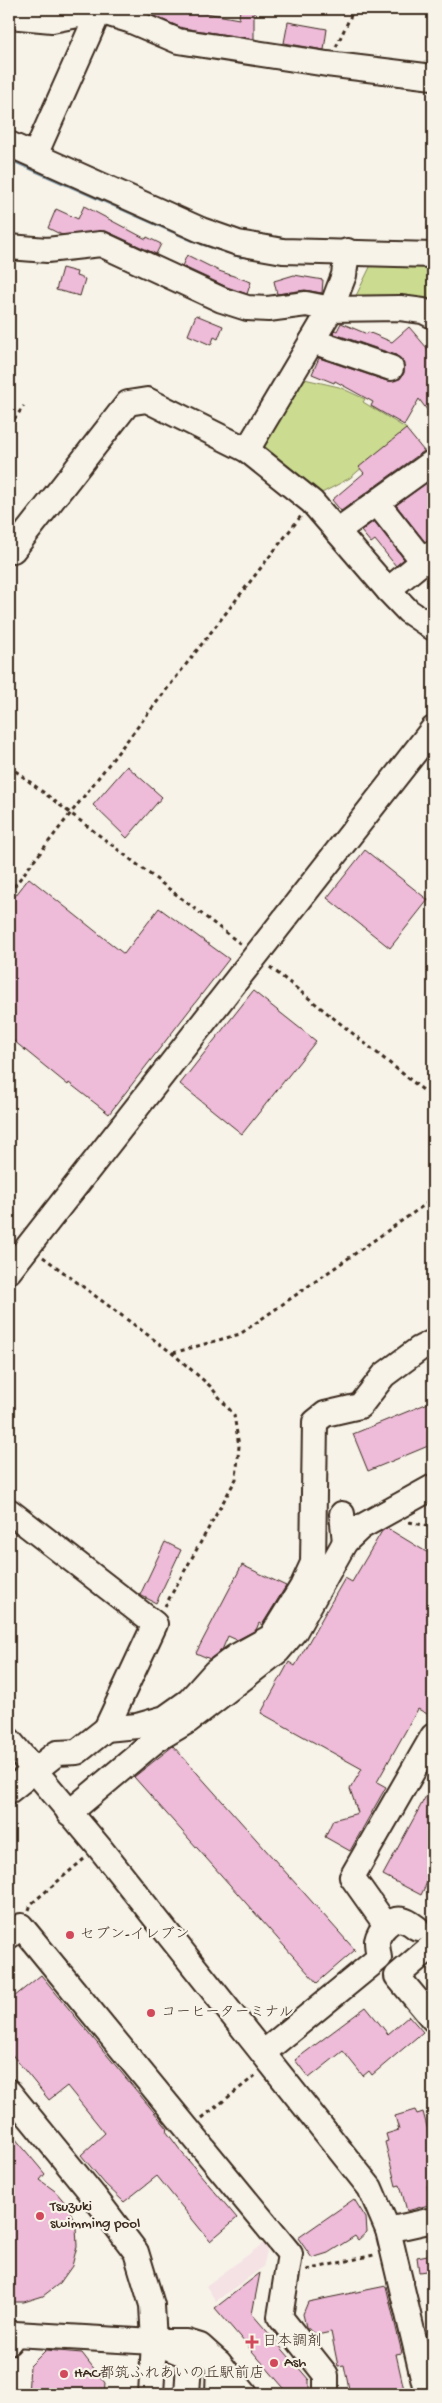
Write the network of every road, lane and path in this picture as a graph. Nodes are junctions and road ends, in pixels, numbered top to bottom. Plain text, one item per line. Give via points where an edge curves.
1 (354, 9) edge
2 (99, 10) edge
3 (9, 16) edge
4 (327, 64) junction
5 (433, 77) edge
6 (9, 144) edge
7 (35, 155) junction
8 (9, 247) edge
9 (347, 251) junction
10 (433, 255) edge
11 (331, 309) junction
12 (433, 316) edge
13 (312, 341) junction
14 (390, 368) dead end
15 (24, 406) dead end
16 (9, 426) edge
17 (247, 450) junction
18 (433, 462) edge
19 (312, 502) junction
20 (377, 502) junction
21 (337, 531) junction
22 (9, 546) edge
23 (428, 557) edge
24 (388, 590) junction
25 (433, 628) edge
26 (433, 728) edge
27 (9, 766) edge
28 (71, 815) junction
29 (9, 894) edge
30 (256, 956) junction
31 (433, 1098) edge
32 (433, 1199) edge
33 (28, 1246) junction
34 (9, 1271) edge
35 (433, 1342) edge
36 (172, 1353) junction
37 (433, 1487) edge
38 (9, 1511) edge
39 (342, 1514) dead end
40 (345, 1542) junction
41 (155, 1624) junction
42 (106, 1729) junction
43 (433, 1736) edge
44 (9, 1740) edge
45 (34, 1771) junction
46 (9, 1790) edge
47 (69, 1813) junction
48 (99, 1847) junction
49 (386, 1925) junction
50 (417, 1928) dead end
51 (15, 1931) edge
52 (433, 1945) edge
53 (433, 2019) edge
54 (267, 2058) junction
55 (9, 2092) edge
56 (188, 2130) junction
57 (433, 2220) edge
58 (390, 2240) junction
59 (287, 2274) junction
60 (9, 2342) edge
61 (154, 2342) junction
62 (219, 2363) junction
63 (151, 2394) edge
64 (187, 2394) edge
65 (218, 2394) edge
66 (245, 2394) edge
67 (326, 2394) edge
68 (427, 2394) edge

1 - 4 path
2 - 3 street via 52,20
2 - 4 street via 178,41
2 - 7 street
4 - 5 street
6 - 7 street
7 - 9 street via 201,230 238,243 283,251
8 - 11 street via 47,250 101,244 222,300 247,308 306,304
9 - 10 street
9 - 11 street via 344,275
11 - 12 street via 400,308 423,311
11 - 13 street
13 - 14 street
13 - 17 street
15 - 16 path
17 - 19 street
17 - 22 street via 147,400 128,403 13,550
18 - 20 street
19 - 21 street
19 - 28 path
20 - 21 street
20 - 23 street
21 - 24 street
23 - 24 street
24 - 25 street via 408,611
26 - 30 street
27 - 28 path
28 - 29 path
28 - 30 path
30 - 31 path
30 - 33 street
32 - 36 path via 240,1334
33 - 34 street
33 - 36 path
35 - 42 street via 384,1375 360,1406 325,1414 315,1422 312,1563 302,1586 270,1637 215,1672 189,1701 165,1718 137,1726
36 - 41 path via 210,1386 234,1415 240,1446 236,1479
37 - 40 street via 361,1528
38 - 41 street
39 - 40 street
40 - 47 street via 295,1631 278,1651 188,1721 156,1740
41 - 42 street
42 - 45 street via 78,1752 57,1753
43 - 49 street via 352,1877
44 - 45 street
45 - 46 street
45 - 47 street
47 - 48 street
48 - 51 path via 31,1904 28,1917
48 - 54 street
49 - 50 street via 396,1919
49 - 54 street via 377,1943 379,1958
51 - 56 street
52 - 53 street via 398,1976
54 - 56 path
54 - 58 street via 370,2188
55 - 61 street via 136,2252 152,2304
56 - 59 street via 290,2254
57 - 58 street
58 - 59 path
58 - 68 street
59 - 67 street via 280,2317 326,2375
60 - 61 street via 14,2334
61 - 62 street via 186,2342 200,2346
61 - 63 street
61 - 64 street via 187,2355
62 - 65 street
62 - 66 street

